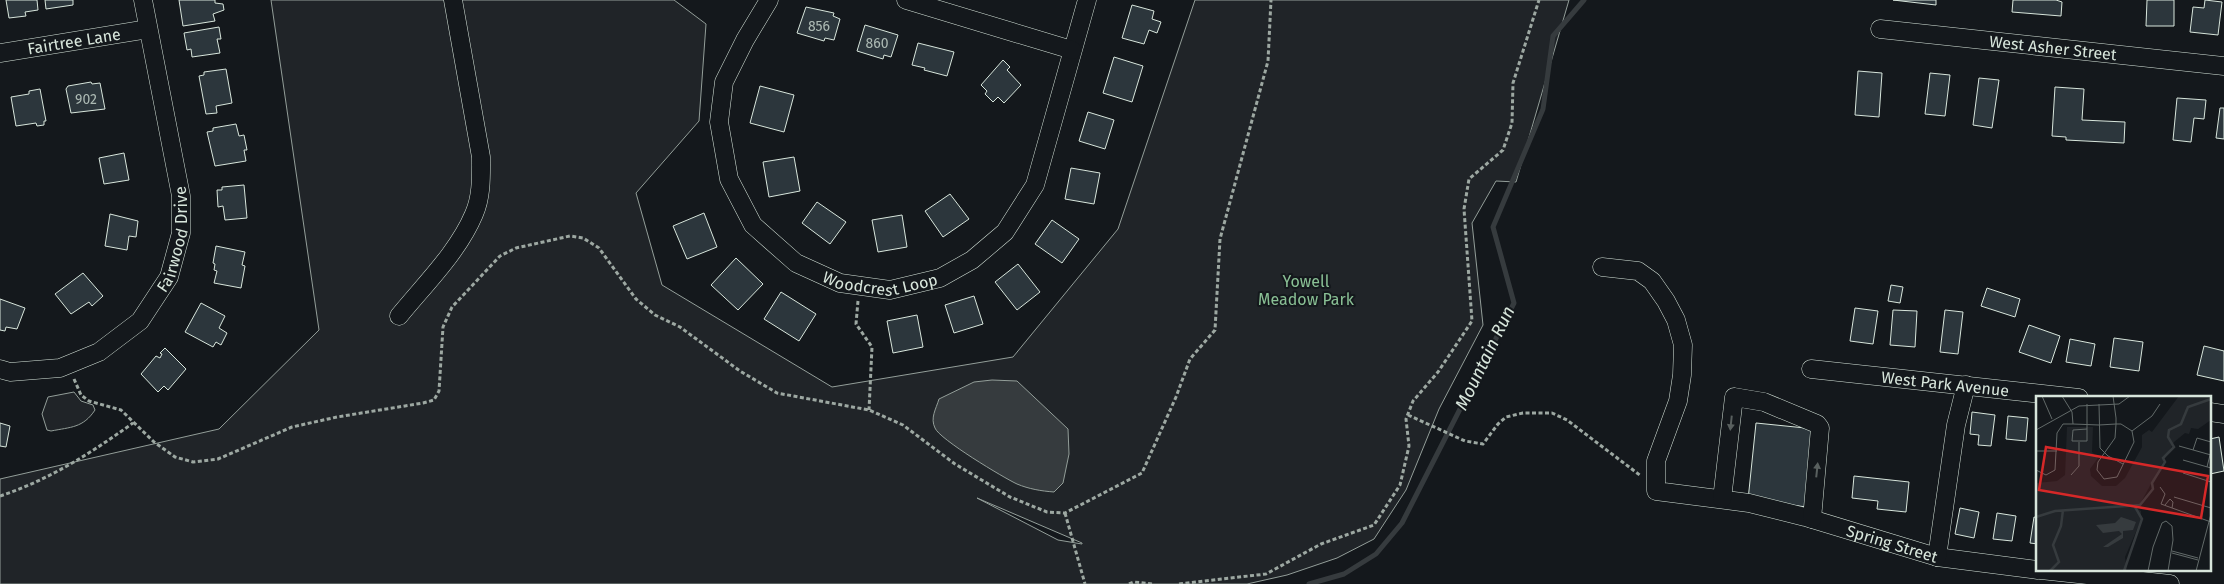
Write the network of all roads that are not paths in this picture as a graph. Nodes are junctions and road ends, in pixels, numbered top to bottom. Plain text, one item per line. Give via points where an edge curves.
1 (143, 0) edge
2 (453, 0) edge
3 (769, 0) edge
4 (906, 0) edge
5 (1087, 0) edge
6 (148, 29) junction
7 (1880, 29) dead end
8 (1072, 50) junction
9 (0, 53) edge
10 (2224, 66) edge
11 (1602, 267) dead end
12 (399, 316) dead end
13 (1811, 368) dead end
14 (0, 369) edge
15 (1966, 385) junction
16 (2062, 396) edge
17 (1722, 500) junction
18 (1812, 519) junction
19 (1937, 557) junction
20 (2036, 569) edge
21 (2059, 572) edge
22 (2170, 584) edge

1 - 6 street, Fairwood Drive
2 - 12 street via 481,157 478,201 460,240
3 - 8 street, Woodcrest Loop via 724,82 719,122 729,179 753,225 796,262 840,283 890,290 940,278 972,260 1006,232 1035,185
4 - 8 street
5 - 8 street, Woodcrest Loop
6 - 9 street, Fairtree Lane
6 - 14 street, Fairwood Drive via 182,196 181,233 168,277 140,321 99,352 60,368
7 - 10 street, West Asher Street
11 - 17 street, Spring Street via 1638,271 1652,280 1676,320 1683,345 1678,401 1656,462 1656,491
13 - 15 street, West Park Avenue
15 - 16 street, West Park Avenue
15 - 19 street via 1956,425
17 - 18 street, Spring Street via 1749,503
18 -> 17 street via 1820,428 1764,402 1734,397
18 - 19 street, Spring Street
19 - 20 street, Spring Street
21 - 22 street, Spring Street

